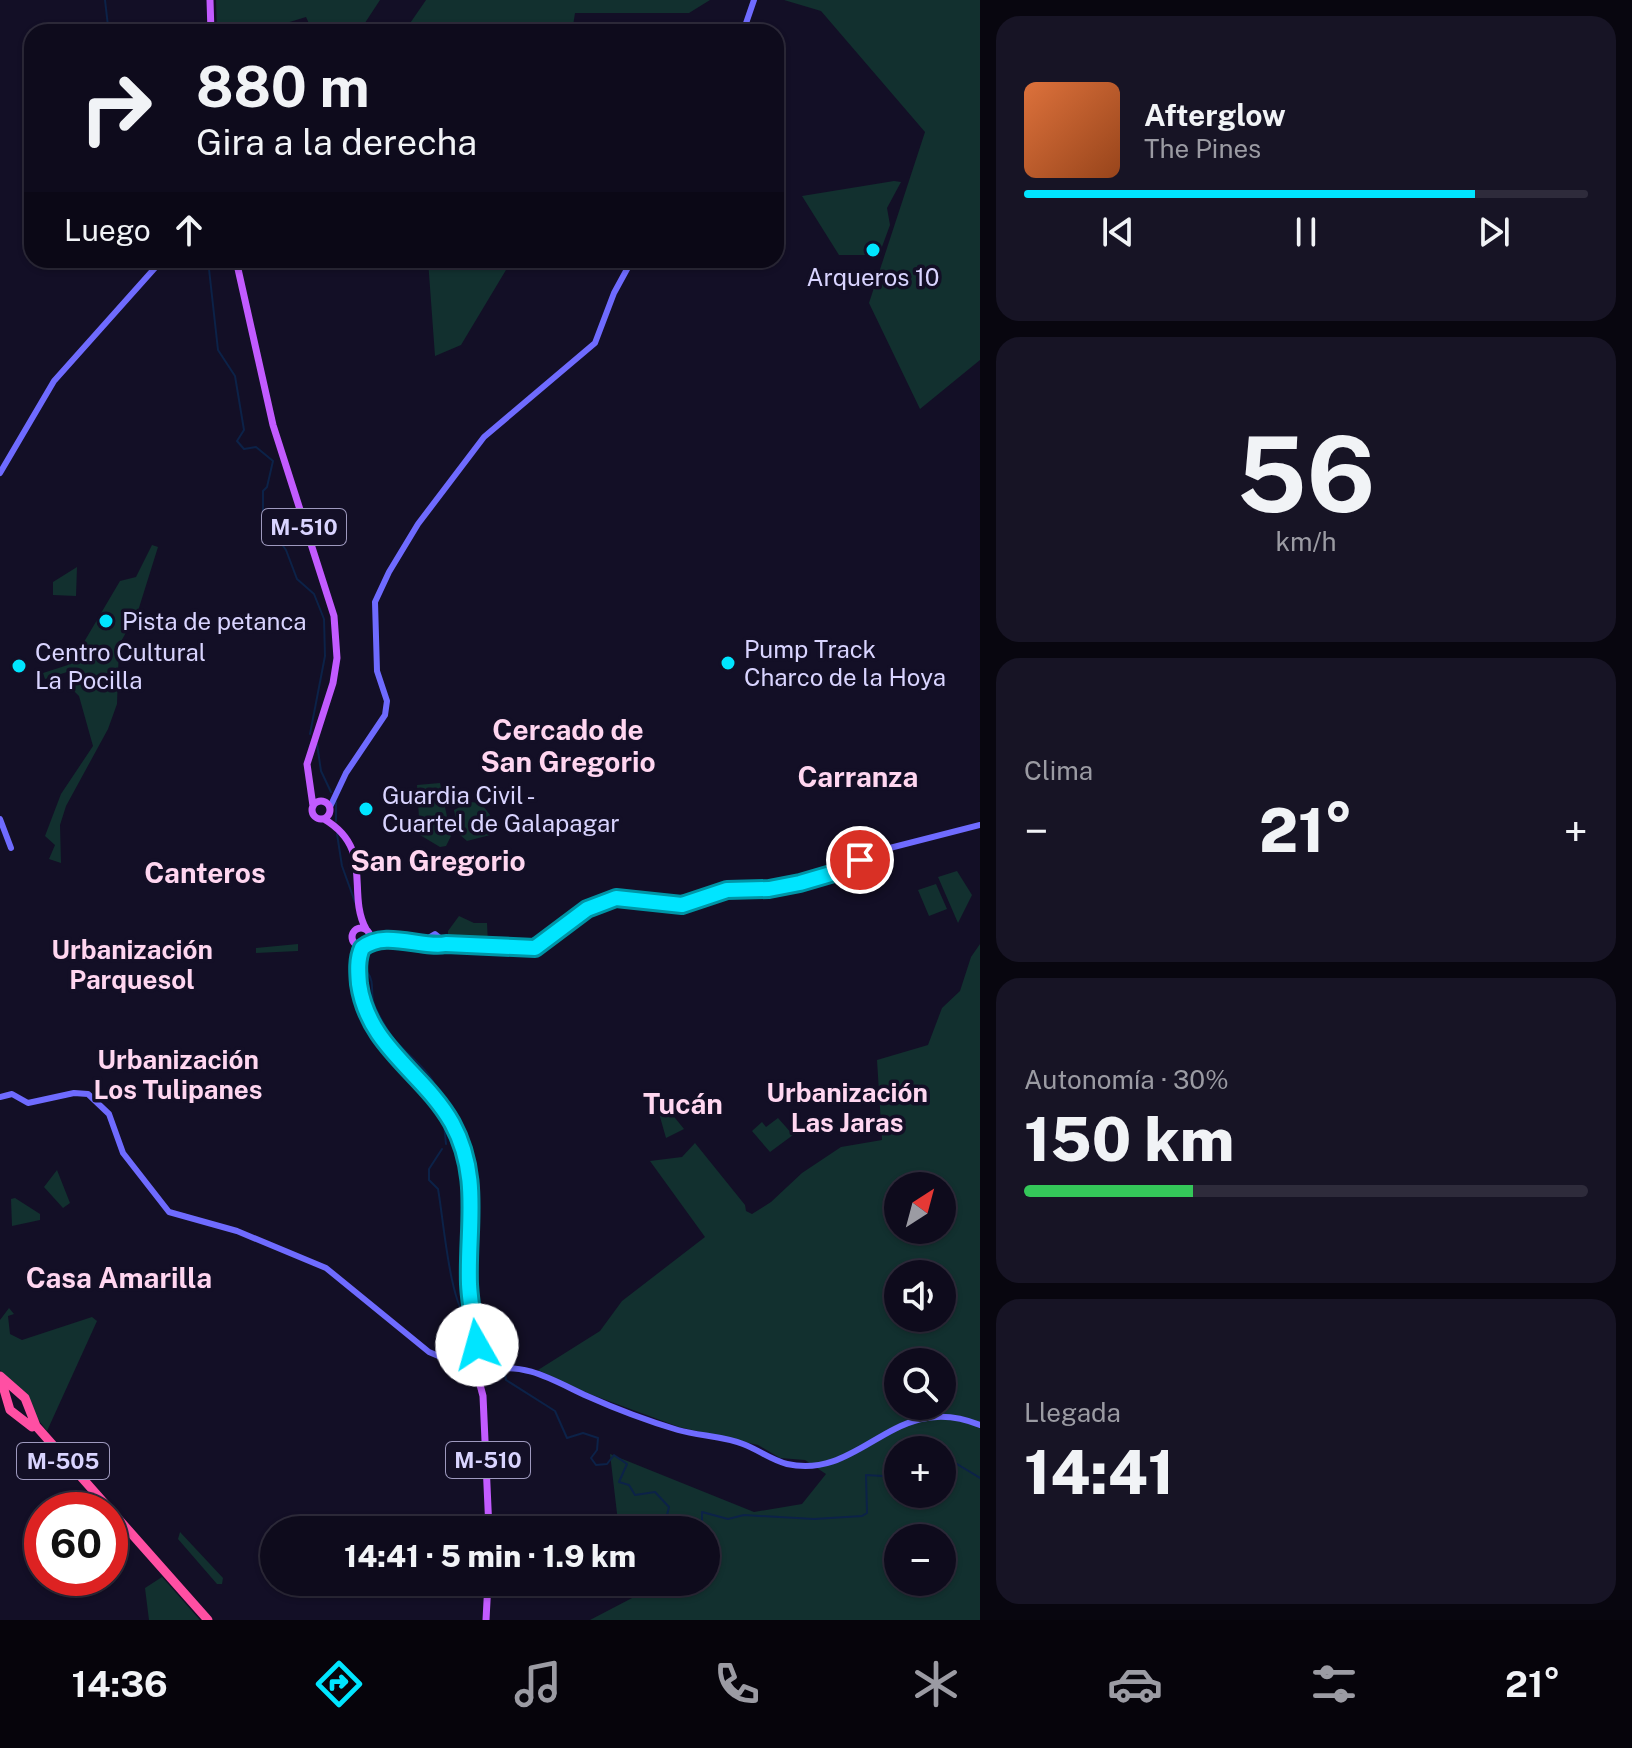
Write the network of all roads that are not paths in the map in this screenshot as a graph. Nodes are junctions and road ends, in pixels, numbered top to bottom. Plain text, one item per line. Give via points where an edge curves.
1 (210, 0) edge
2 (754, 0) edge
3 (211, 24) edge
4 (746, 24) edge
5 (155, 268) edge
6 (238, 268) edge
7 (628, 268) edge
8 (0, 474) edge
9 (311, 792) junction
10 (335, 793) junction
11 (322, 800) junction
12 (313, 806) junction
13 (328, 813) junction
14 (0, 819) edge
15 (980, 825) edge
16 (8, 845) dead end
17 (365, 936) junction
18 (428, 941) junction
19 (441, 943) junction
20 (356, 944) junction
21 (360, 955) junction
22 (0, 1097) edge
23 (474, 1360) junction
24 (485, 1372) junction
25 (0, 1378) edge
26 (19, 1395) junction
27 (9, 1401) junction
28 (28, 1407) junction
29 (18, 1414) junction
30 (980, 1425) edge
31 (90, 1492) edge
32 (488, 1516) edge
33 (128, 1534) edge
34 (487, 1596) edge
35 (206, 1620) edge
36 (486, 1620) edge

1 - 3 main road
2 - 4 main road
5 - 8 main road via 54,381
6 - 9 main road, M-510 via 273,425 334,616 337,658 308,754
7 - 10 main road via 595,343 484,437 389,572 375,602 377,671 387,701 385,715
9 - 11 main road
9 - 12 main road, M-510
10 - 11 main road
10 - 13 main road
11 - 12 main road
11 - 13 main road
12 - 13 main road via 315,816
13 - 17 main road via 354,854
14 - 16 main road
15 - 19 main road via 878,851 841,871 778,888 734,889 676,906 616,898 587,909 535,948
17 - 18 main road
17 - 20 main road
17 - 20 main road via 353,936
17 - 21 main road
18 - 19 main road
18 - 19 main road via 434,934
20 - 21 main road
21 - 23 main road via 360,992 373,1029 444,1110 468,1162
22 - 23 main road via 13,1094 26,1103 84,1093 112,1119 123,1153 169,1212 236,1230 326,1268 429,1352 458,1363
23 - 24 main road, M-510
23 - 24 main road, M-510
24 - 30 main road via 502,1368 541,1374 676,1429 734,1441 803,1467 832,1462 930,1415 951,1415
24 - 32 main road, M-510
25 - 26 highway, M-505
25 - 27 highway, M-505
26 - 27 highway
26 - 28 highway, M-505
27 - 29 highway, M-505 via 10,1410
28 - 29 highway, M-505
28 - 35 highway, M-505 via 36,1426
29 - 31 highway, M-505
33 - 35 highway, M-505
34 - 36 main road

